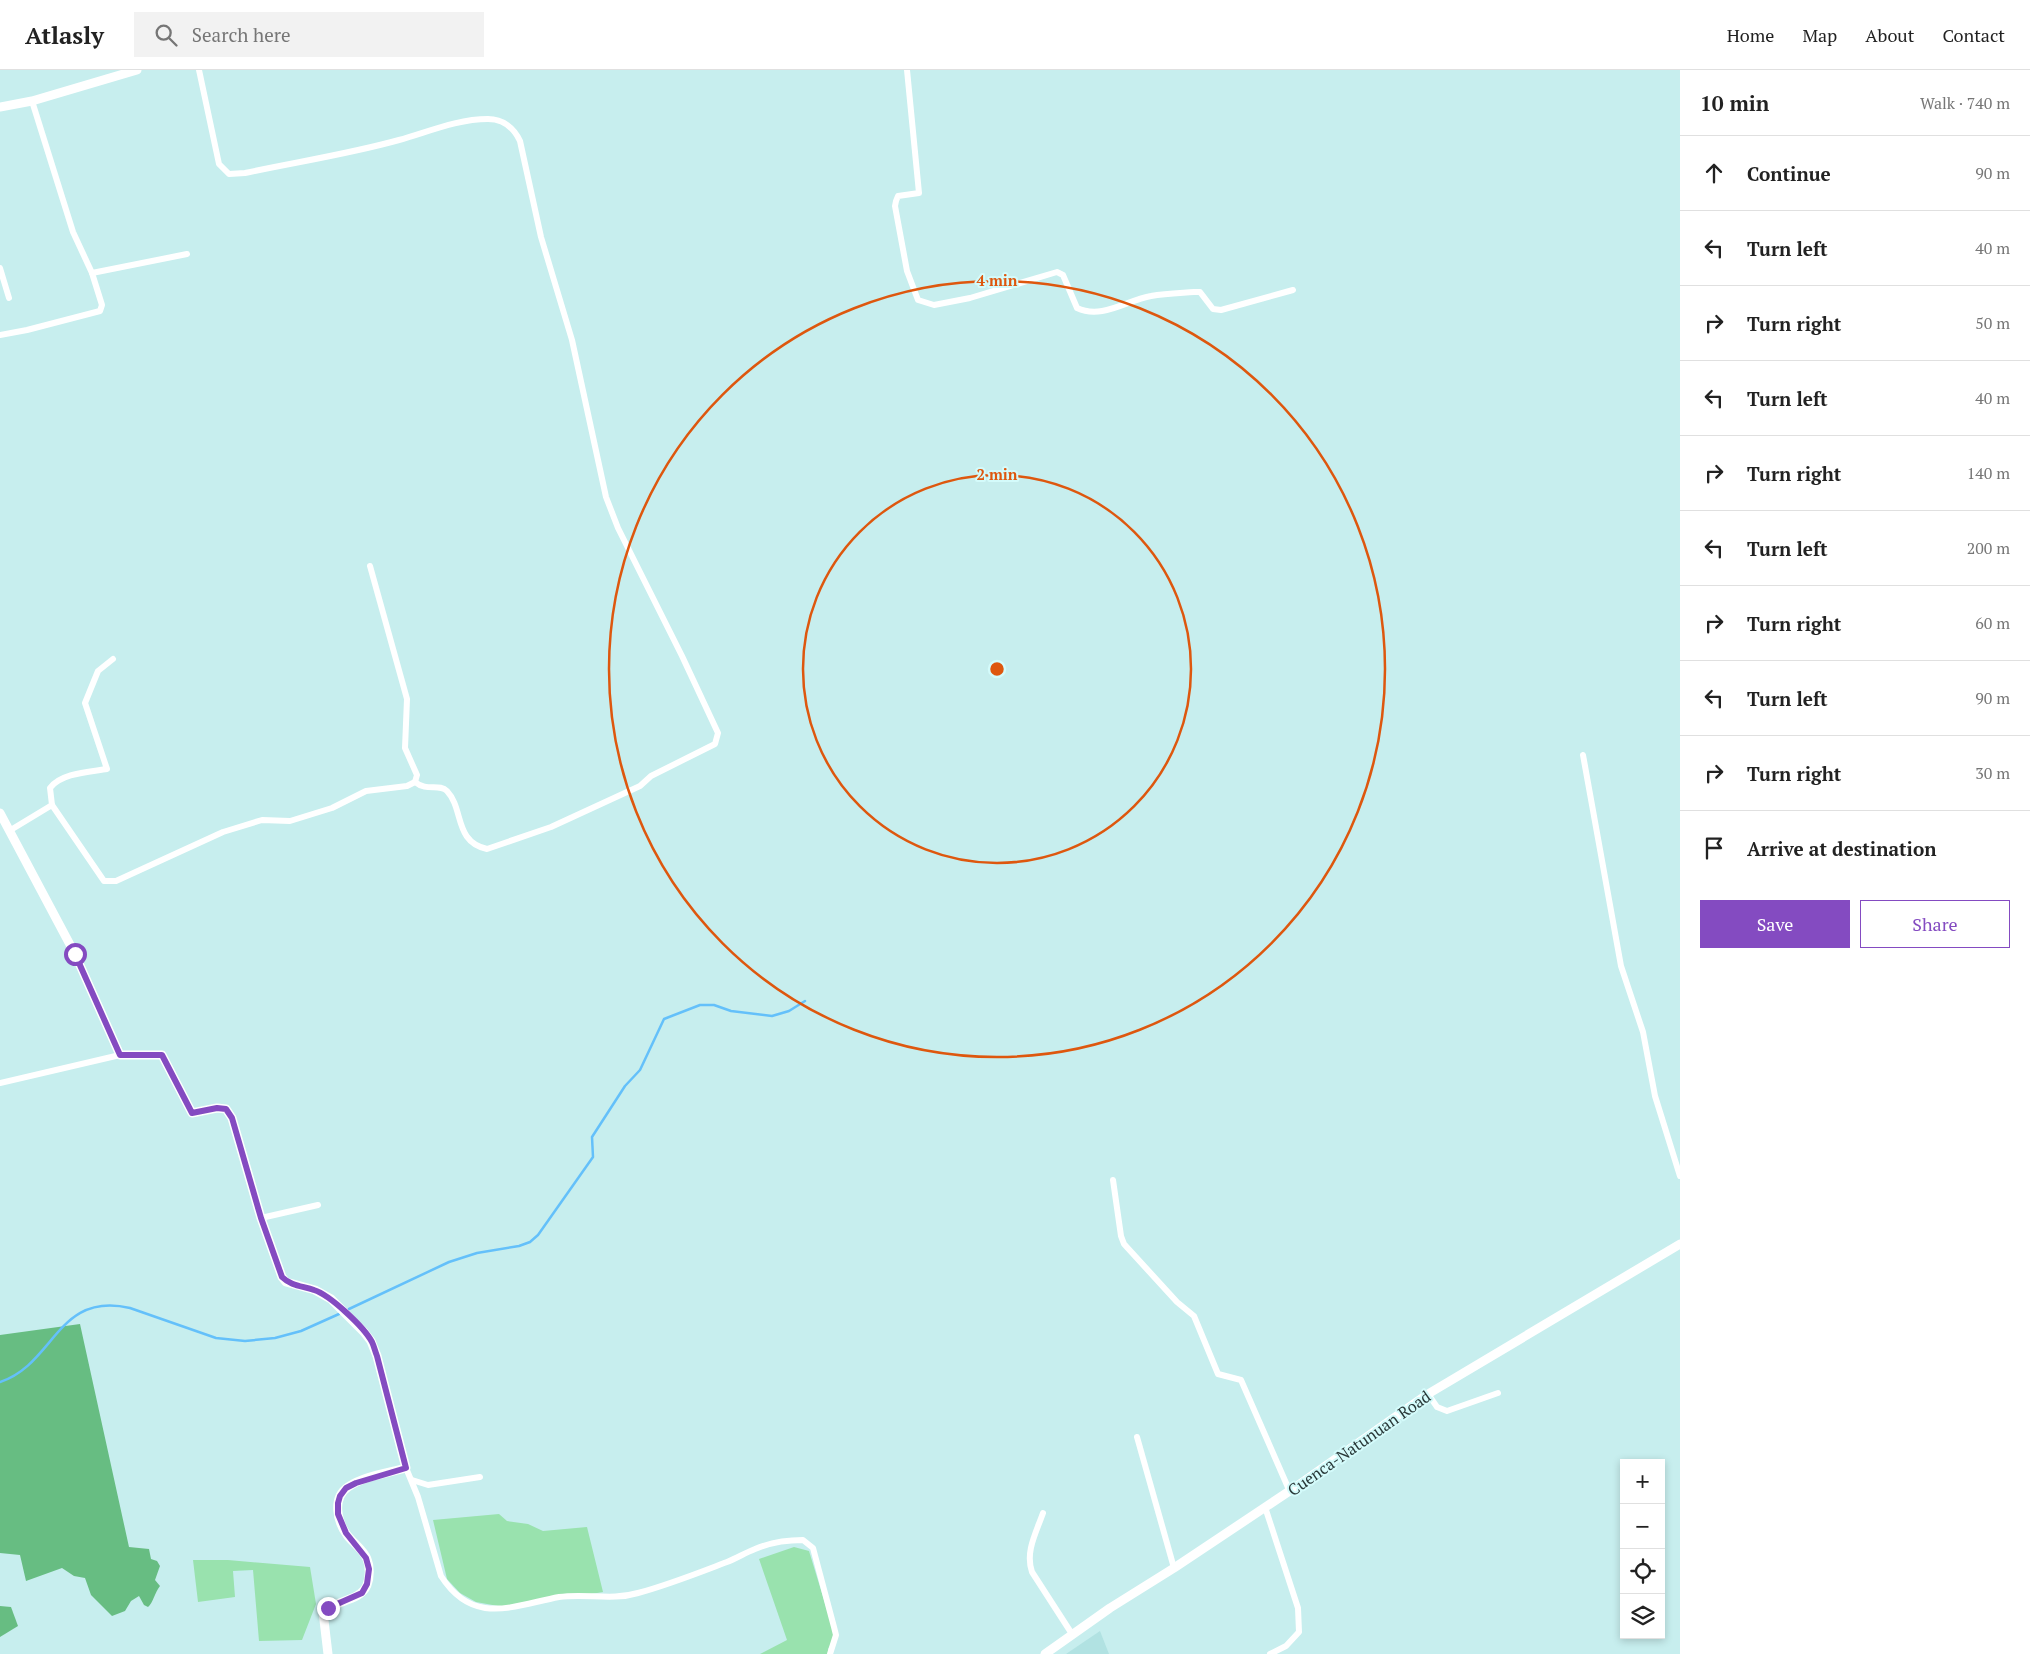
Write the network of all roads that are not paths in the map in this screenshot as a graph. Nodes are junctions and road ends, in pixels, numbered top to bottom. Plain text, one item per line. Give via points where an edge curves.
1 (137, 70) edge
2 (199, 70) edge
3 (907, 70) edge
4 (32, 101) junction
5 (0, 107) edge
6 (187, 254) dead end
7 (0, 268) edge
8 (92, 273) junction
9 (1293, 290) dead end
10 (9, 298) dead end
11 (0, 335) edge
12 (370, 566) dead end
13 (113, 659) dead end
14 (1583, 754) dead end
15 (415, 782) junction
16 (52, 805) junction
17 (0, 813) edge
18 (9, 831) junction
19 (120, 1055) junction
20 (0, 1083) edge
21 (1680, 1176) edge
22 (1113, 1180) dead end
23 (318, 1205) dead end
24 (261, 1218) junction
25 (1680, 1244) edge
26 (1498, 1393) dead end
27 (1428, 1394) junction
28 (1137, 1437) dead end
29 (406, 1468) junction
30 (480, 1478) dead end
31 (412, 1480) junction
32 (1290, 1492) junction
33 (1265, 1507) junction
34 (1043, 1513) dead end
35 (1174, 1568) junction
36 (1072, 1634) junction
37 (328, 1654) edge
38 (830, 1654) edge
39 (1045, 1654) edge
40 (1270, 1654) edge

1 - 4 street
2 - 15 street via 219,164 229,174 398,140 451,123 490,119 506,123 515,132 520,141 541,237 572,340 606,497 718,733 715,744 651,776 640,786 551,827 487,849 479,847 463,831 448,792 442,788 424,788
3 - 9 street via 919,193 898,196 895,206 907,271 918,300 934,305 970,298 1057,272 1063,275 1077,308 1086,312 1110,309 1150,296 1194,292 1200,292 1213,309 1221,310
4 - 5 street
4 - 8 street via 74,232
6 - 8 street
7 - 10 street
8 - 11 street via 102,305 100,311
12 - 15 street via 407,699 405,748 417,775
13 - 16 street via 98,671 85,703 107,769 58,781 50,788
14 - 21 street via 1621,966
15 - 16 street via 366,791 332,808 290,821 262,820 223,832 110,883 104,881
16 - 18 street
17 - 18 street
18 - 19 street via 75,954
19 - 20 street
19 - 24 street via 162,1055 192,1113 226,1109 232,1118
22 - 32 street via 1124,1244 1194,1316 1218,1374 1241,1380
23 - 24 street
24 - 29 street via 286,1282 324,1294 372,1341
25 - 27 street, Cuenca-Natunuan Road
26 - 27 street via 1447,1411 1438,1407
27 - 32 street, Cuenca-Natunuan Road
28 - 35 street
29 - 31 street
29 - 37 street via 356,1483 340,1496 340,1520 366,1558 369,1569 362,1593 323,1612
30 - 31 street via 428,1485
31 - 38 street via 441,1576 448,1587 465,1601 483,1608 504,1610 570,1596 626,1596 705,1570 756,1548 803,1540 813,1548 836,1635
32 - 33 street, Cuenca-Natunuan Road
33 - 35 street, Cuenca-Natunuan Road
33 - 40 street via 1298,1608 1299,1632 1286,1646
34 - 36 street via 1028,1555 1029,1563
35 - 36 street, Cuenca-Natunuan Road
36 - 39 street, Cuenca-Natunuan Road

